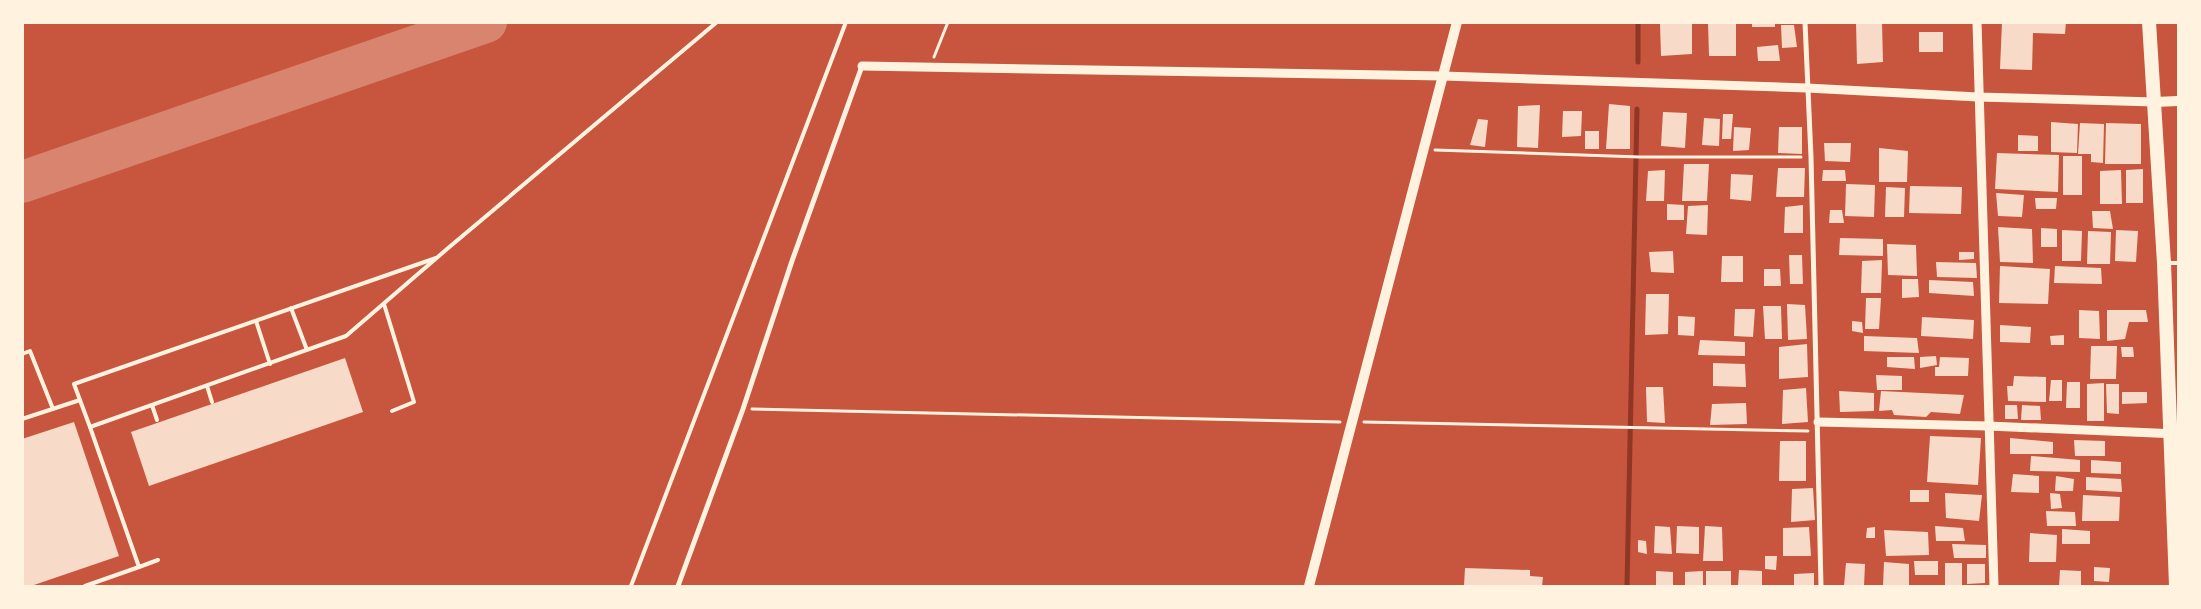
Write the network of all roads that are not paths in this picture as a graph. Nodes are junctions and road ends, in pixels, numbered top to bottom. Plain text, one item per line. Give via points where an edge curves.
1 (717, 22) edge
2 (846, 22) edge
3 (1457, 22) edge
4 (1805, 22) edge
5 (1976, 22) edge
6 (2149, 22) edge
7 (862, 66) joint
8 (1443, 76) junction
9 (1807, 88) junction
10 (1978, 97) junction
11 (2178, 101) edge
12 (2155, 102) junction
13 (436, 258) junction
14 (2164, 263) junction
15 (2178, 263) edge
16 (384, 304) junction
17 (291, 308) junction
18 (256, 321) junction
19 (307, 350) junction
20 (22, 354) edge
21 (270, 364) junction
22 (207, 386) junction
23 (80, 400) junction
24 (212, 402) dead end
25 (152, 405) junction
26 (53, 409) junction
27 (392, 411) dead end
28 (22, 418) edge
29 (157, 420) dead end
30 (1988, 426) junction
31 (90, 427) junction
32 (1818, 427) junction
33 (2174, 434) edge
34 (158, 560) dead end
35 (139, 567) junction
36 (2177, 581) edge
37 (85, 586) edge
38 (632, 586) edge
39 (678, 586) edge
40 (1309, 586) edge
41 (1821, 586) edge
42 (1994, 586) edge

1 - 13 lane
2 - 38 lane
3 - 8 main road
4 - 9 street
5 - 10 street
6 - 12 highway
7 - 8 street
7 - 39 street
8 - 9 street
8 - 40 main road
9 - 10 street
9 - 32 street
10 - 12 street
10 - 30 street
11 - 12 main road
12 - 14 highway
13 - 16 lane
13 - 17 lane
14 - 15 lane
14 - 33 highway
16 - 19 lane via 346,336
16 - 27 lane via 414,402
17 - 18 lane
17 - 19 lane
18 - 21 lane
18 - 23 lane via 74,384
19 - 21 lane
20 - 26 lane via 30,351
21 - 22 lane
22 - 24 lane
22 - 25 lane
23 - 26 lane
23 - 31 lane
25 - 29 lane
25 - 31 lane
26 - 28 lane
30 - 32 street
30 - 33 street
30 - 42 street
31 - 35 lane
32 - 41 street
33 - 36 highway
34 - 35 lane
35 - 37 lane

